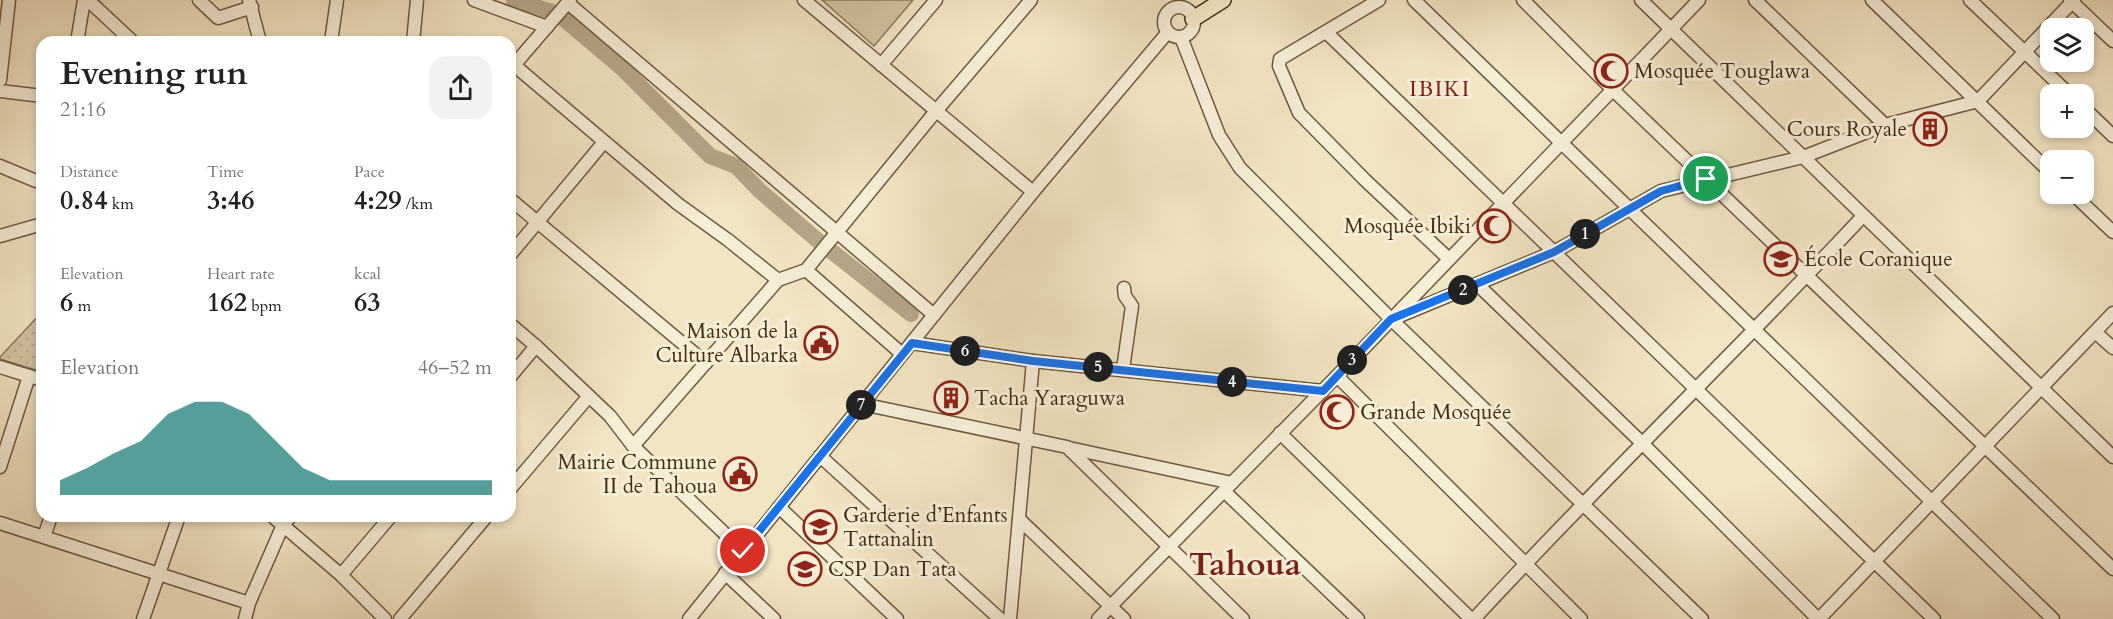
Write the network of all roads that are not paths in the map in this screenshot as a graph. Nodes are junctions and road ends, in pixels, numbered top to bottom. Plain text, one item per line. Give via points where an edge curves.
1 (9, 0) edge
2 (86, 0) edge
3 (199, 0) edge
4 (337, 0) edge
5 (417, 0) edge
6 (474, 0) edge
7 (804, 0) edge
8 (936, 0) edge
9 (1031, 0) edge
10 (1223, 0) edge
11 (1379, 0) edge
12 (1414, 0) edge
13 (1523, 0) edge
14 (1641, 0) edge
15 (1699, 0) edge
16 (1755, 0) edge
17 (1872, 0) edge
18 (1970, 0) edge
19 (569, 1) edge
20 (2072, 1) edge
21 (250, 4) edge
22 (1172, 4) edge
23 (1193, 19) junction
24 (546, 27) junction
25 (1671, 29) junction
26 (1167, 32) junction
27 (1326, 32) junction
28 (78, 36) edge
29 (126, 36) edge
30 (258, 36) edge
31 (332, 36) edge
32 (414, 36) edge
33 (1181, 37) junction
34 (2113, 41) edge
35 (2024, 51) junction
36 (516, 61) edge
37 (882, 65) junction
38 (516, 69) edge
39 (0, 80) edge
40 (2059, 84) edge
41 (1612, 89) junction
42 (0, 91) edge
43 (36, 95) edge
44 (1978, 101) junction
45 (936, 111) junction
46 (2094, 118) edge
47 (1885, 125) junction
48 (2113, 136) edge
49 (604, 142) junction
50 (1561, 142) junction
51 (1803, 157) junction
52 (2040, 162) edge
53 (0, 166) edge
54 (1706, 179) junction
55 (36, 181) edge
56 (1033, 192) junction
57 (1503, 203) junction
58 (516, 204) edge
59 (2084, 204) edge
60 (1629, 208) junction
61 (1863, 216) junction
62 (538, 221) junction
63 (36, 226) edge
64 (2113, 232) edge
65 (838, 233) junction
66 (0, 236) edge
67 (516, 248) edge
68 (1554, 252) junction
69 (1449, 259) junction
70 (806, 270) junction
71 (1807, 276) junction
72 (778, 280) junction
73 (1477, 284) junction
74 (1124, 288) dead end
75 (2113, 313) edge
76 (934, 315) junction
77 (1391, 319) junction
78 (516, 329) edge
79 (1754, 329) junction
80 (2096, 332) junction
81 (912, 343) junction
82 (536, 346) junction
83 (2113, 348) edge
84 (902, 354) junction
85 (1033, 361) junction
86 (706, 363) junction
87 (0, 367) edge
88 (1123, 369) junction
89 (516, 370) edge
90 (28, 376) junction
91 (1337, 376) junction
92 (36, 378) edge
93 (2041, 388) junction
94 (1695, 389) junction
95 (1323, 391) junction
96 (589, 396) junction
97 (861, 404) junction
98 (1280, 434) junction
99 (1026, 437) junction
100 (1642, 443) junction
101 (633, 446) junction
102 (1067, 447) junction
103 (1985, 447) junction
104 (820, 456) junction
105 (2113, 457) edge
106 (0, 467) edge
107 (516, 482) edge
108 (1228, 487) junction
109 (1932, 502) junction
110 (1584, 503) junction
111 (779, 507) junction
112 (1019, 519) junction
113 (49, 522) edge
114 (177, 522) edge
115 (287, 522) edge
116 (288, 522) edge
117 (386, 522) edge
118 (482, 522) edge
119 (0, 523) edge
120 (44, 537) junction
121 (1169, 547) junction
122 (743, 551) junction
123 (1874, 562) junction
124 (1524, 564) junction
125 (2113, 569) edge
126 (725, 573) junction
127 (158, 574) junction
128 (341, 575) junction
129 (249, 603) junction
130 (1111, 606) junction
131 (143, 619) edge
132 (245, 619) edge
133 (386, 619) edge
134 (400, 619) edge
135 (688, 619) edge
136 (774, 619) edge
137 (897, 619) edge
138 (1000, 619) edge
139 (1010, 619) edge
140 (1098, 619) edge
141 (1124, 619) edge
142 (1243, 619) edge
143 (1358, 619) edge
144 (1473, 619) edge
145 (1581, 619) edge
146 (1702, 619) edge
147 (1818, 619) edge
148 (1934, 619) edge
149 (2053, 619) edge

1 - 39 street
2 - 28 street
2 - 29 street
3 - 21 street via 218,18
4 - 31 street
5 - 32 street
6 - 24 street
7 - 37 street
8 - 37 street
9 - 45 street
10 - 23 main road
11 - 27 street
12 - 50 street
13 - 41 street
14 - 25 street
15 - 25 street
16 - 47 street
17 - 44 street
18 - 35 street
19 - 24 street
19 - 65 street
20 - 34 street
20 - 35 street
21 - 30 street
22 - 23 street via 1188,10
22 - 26 street via 1164,19
23 - 33 street via 1192,28
24 - 36 street
25 - 41 street
25 - 51 street
26 - 33 street
26 - 56 street
27 - 57 street
27 - 69 street via 1280,59 1279,66 1299,113
33 - 77 street via 1219,135 1239,168
35 - 40 street
35 - 44 street
37 - 45 street
38 - 49 street
41 - 50 street
41 - 54 street
42 - 43 street
44 - 47 street
44 - 52 street
45 - 56 street
45 - 65 street
46 - 48 street
47 - 51 street
49 - 62 street
49 - 72 street
50 - 57 street
50 - 60 street
51 - 54 street
51 - 61 street
53 - 55 street
54 - 60 street via 1661,191
54 - 71 street
56 - 76 street
57 - 68 street
57 - 69 street
58 - 62 street
59 - 64 street
60 - 68 street
60 - 79 street
61 - 71 street
61 - 93 street
62 - 67 street
62 - 86 street
63 - 66 street
65 - 70 street
65 - 76 street
68 - 73 street
68 - 94 street
69 - 77 street
70 - 72 street
70 - 84 street
71 - 79 street
71 - 103 street
72 - 86 street
73 - 77 street
73 - 100 street
74 - 88 street via 1132,306
75 - 80 street
76 - 81 street
77 - 91 street
77 - 110 street
78 - 82 street
79 - 94 street
79 - 109 street
80 - 83 street
80 - 93 street
81 - 84 street
81 - 85 street
82 - 89 street
82 - 96 street
84 - 97 street
85 - 88 street
85 - 99 street
86 - 101 street
87 - 90 street
88 - 95 street
90 - 92 street
90 - 106 street
91 - 95 street
91 - 124 street
93 - 103 street
93 - 105 street
94 - 100 street
94 - 123 street
95 - 98 street
96 - 101 street
96 - 107 street
97 - 99 street
97 - 104 street
98 - 108 street
98 - 144 street
99 - 102 street
99 - 112 street
100 - 110 street
100 - 147 street
101 - 122 street
102 - 108 street
102 - 121 street
103 - 109 street
103 - 125 street
104 - 111 street
104 - 138 street
108 - 121 street
108 - 143 street
109 - 123 street
109 - 149 street
110 - 124 street
110 - 146 street
111 - 122 street
111 - 137 street
112 - 130 street
112 - 139 street
113 - 120 street
114 - 127 street
115 - 129 street
116 - 128 street
117 - 128 street
118 - 134 street
119 - 120 street
120 - 127 street
121 - 130 street
121 - 142 street
122 - 126 street
123 - 147 street
123 - 148 street
124 - 144 street
124 - 145 street
126 - 135 street
126 - 136 street
127 - 129 street
127 - 131 street
128 - 133 street
129 - 132 street
130 - 140 street
130 - 141 street

